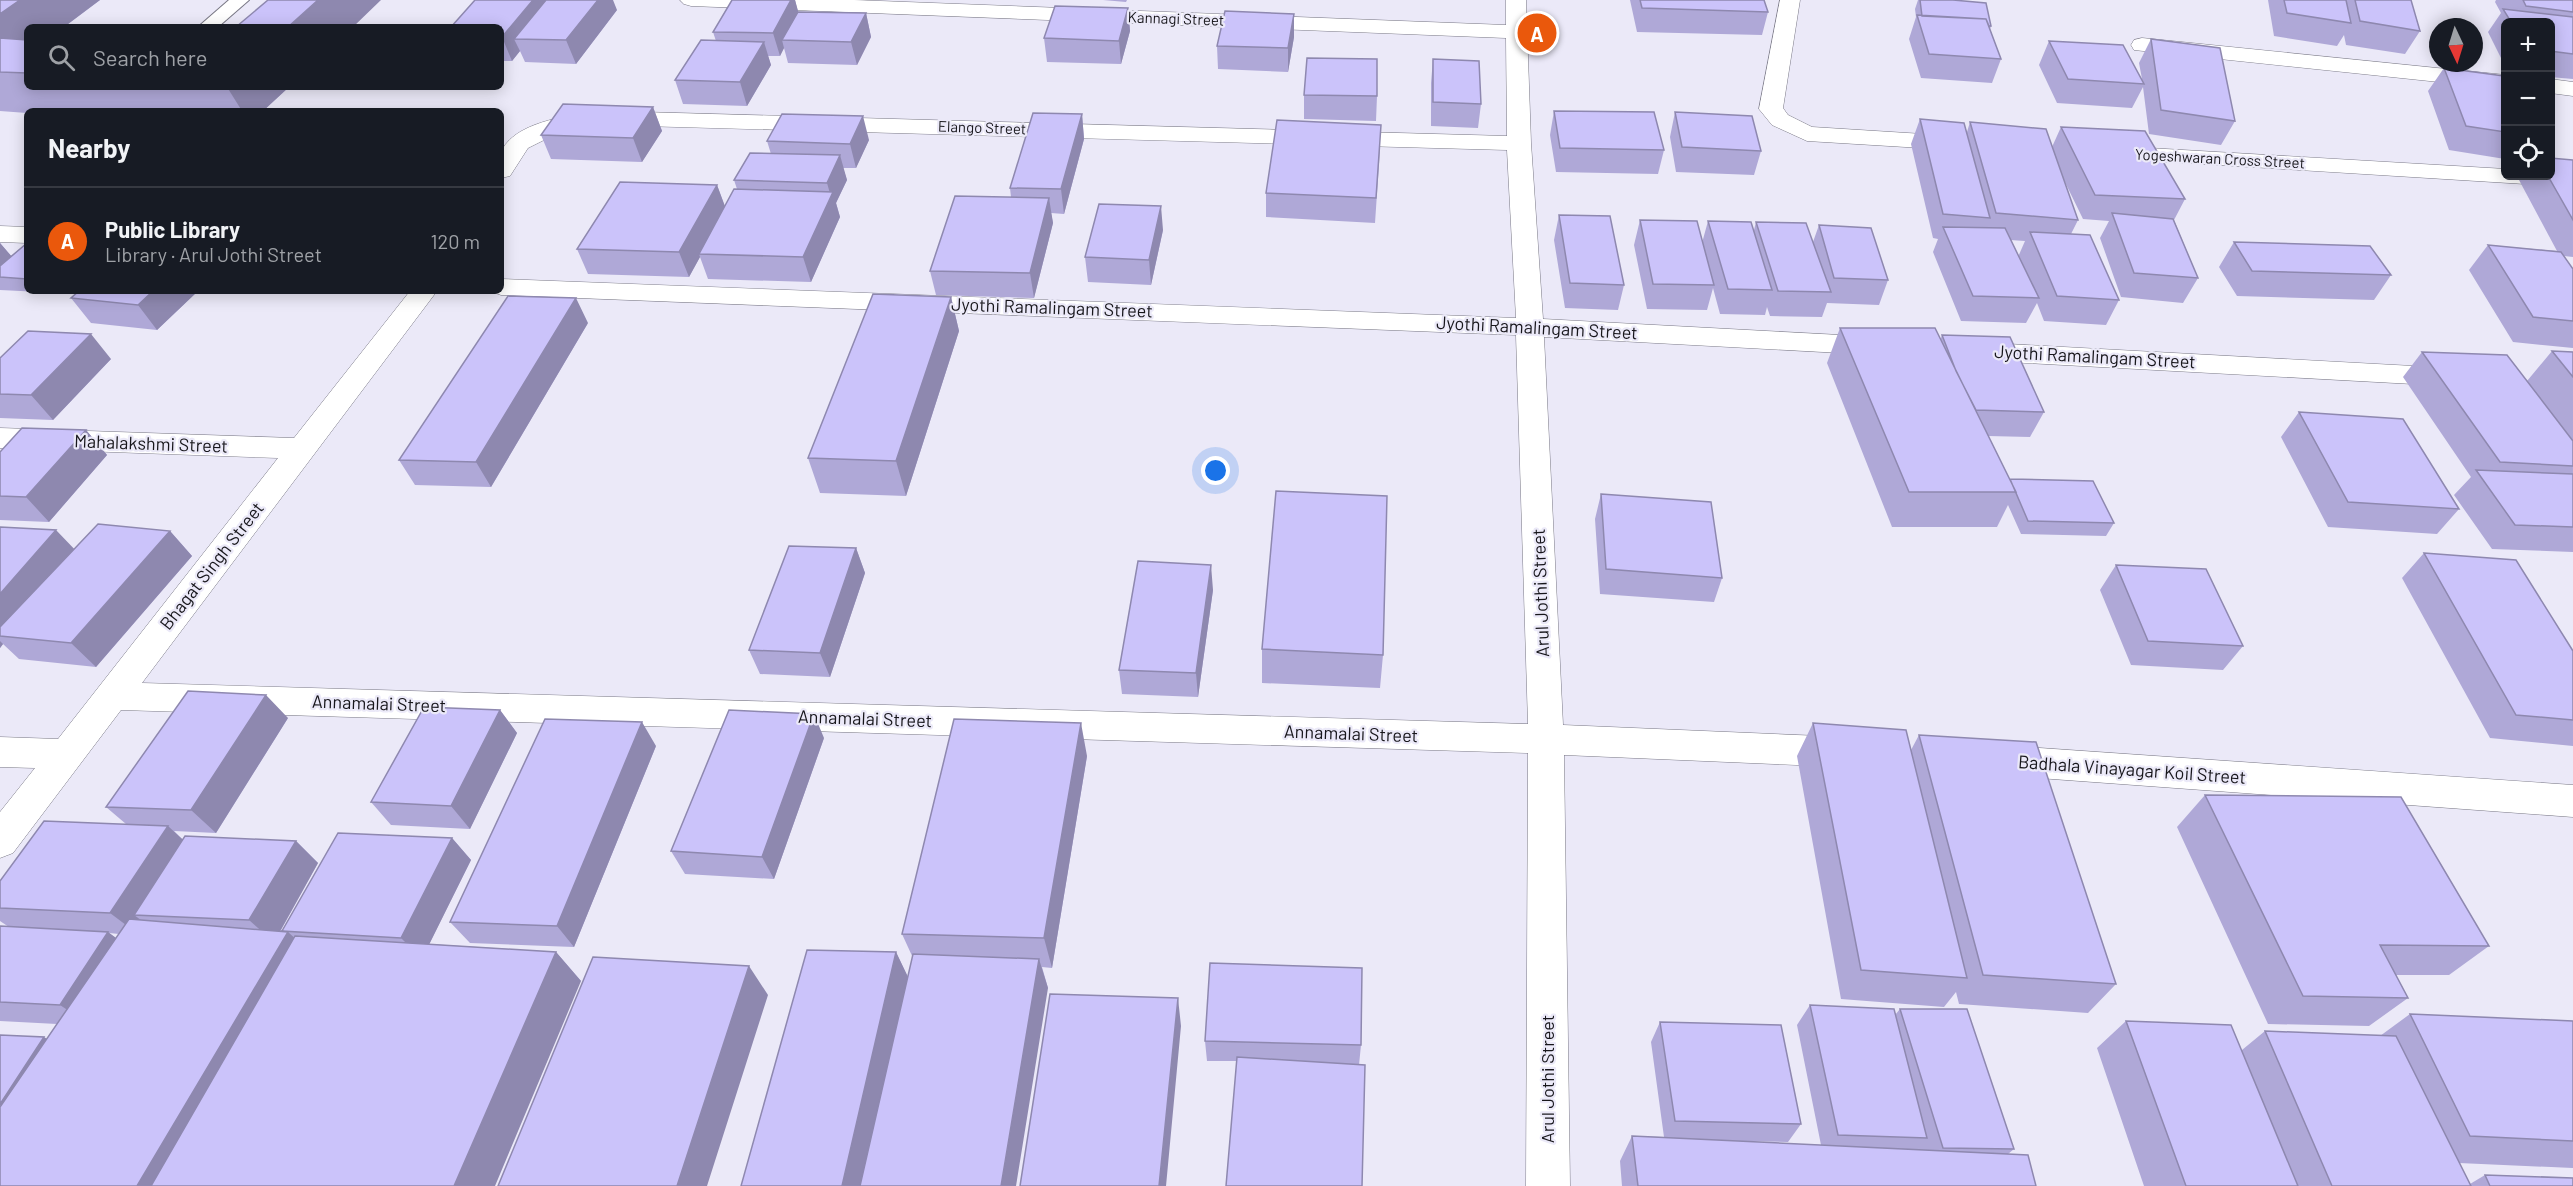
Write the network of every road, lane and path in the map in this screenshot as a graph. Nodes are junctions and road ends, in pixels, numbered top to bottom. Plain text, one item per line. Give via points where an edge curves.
1 (240, 0) edge
2 (691, 0) edge
3 (1516, 0) edge
4 (1790, 0) edge
5 (211, 24) edge
6 (1516, 32) junction
7 (2142, 45) dead end
8 (2501, 82) edge
9 (2555, 87) edge
10 (2573, 89) edge
11 (1519, 143) junction
12 (1976, 145) edge
13 (2096, 152) edge
14 (504, 166) edge
15 (2573, 180) edge
16 (0, 234) edge
17 (24, 235) edge
18 (504, 287) edge
19 (422, 294) edge
20 (1530, 327) junction
21 (1901, 347) edge
22 (1949, 350) edge
23 (2475, 378) edge
24 (0, 438) edge
25 (302, 449) junction
26 (112, 696) junction
27 (1546, 739) junction
28 (0, 752) edge
29 (1880, 753) edge
30 (67, 754) junction
31 (1963, 758) edge
32 (2573, 801) edge
33 (0, 842) edge
34 (1548, 1186) edge

1 - 5 lane
2 - 6 street, Kannagi Street
3 - 6 street, Arul Jothi Street
4 - 12 street via 1771,109 1780,120 1807,134
6 - 11 street, Arul Jothi Street
7 - 8 street
9 - 10 street
11 - 14 street, Elango Street via 606,118 561,123 519,142
11 - 20 street, Arul Jothi Street
13 - 15 street, Yogeshwaran Cross Street
16 - 17 street
18 - 20 street, Jyothi Ramalingam Street
19 - 25 street, Bhagat Singh Street
20 - 21 street, Jyothi Ramalingam Street
20 - 27 street, Arul Jothi Street
22 - 23 street, Jyothi Ramalingam Street
24 - 25 street, Mahalakshmi Street
25 - 26 street, Bhagat Singh Street
26 - 27 street, Annamalai Street
26 - 30 street, Bhagat Singh Street
27 - 29 street
27 - 34 street, Arul Jothi Street
28 - 30 street
30 - 33 street, Bhagat Singh Street
31 - 32 street, Badhala Vinayagar Koil Street

